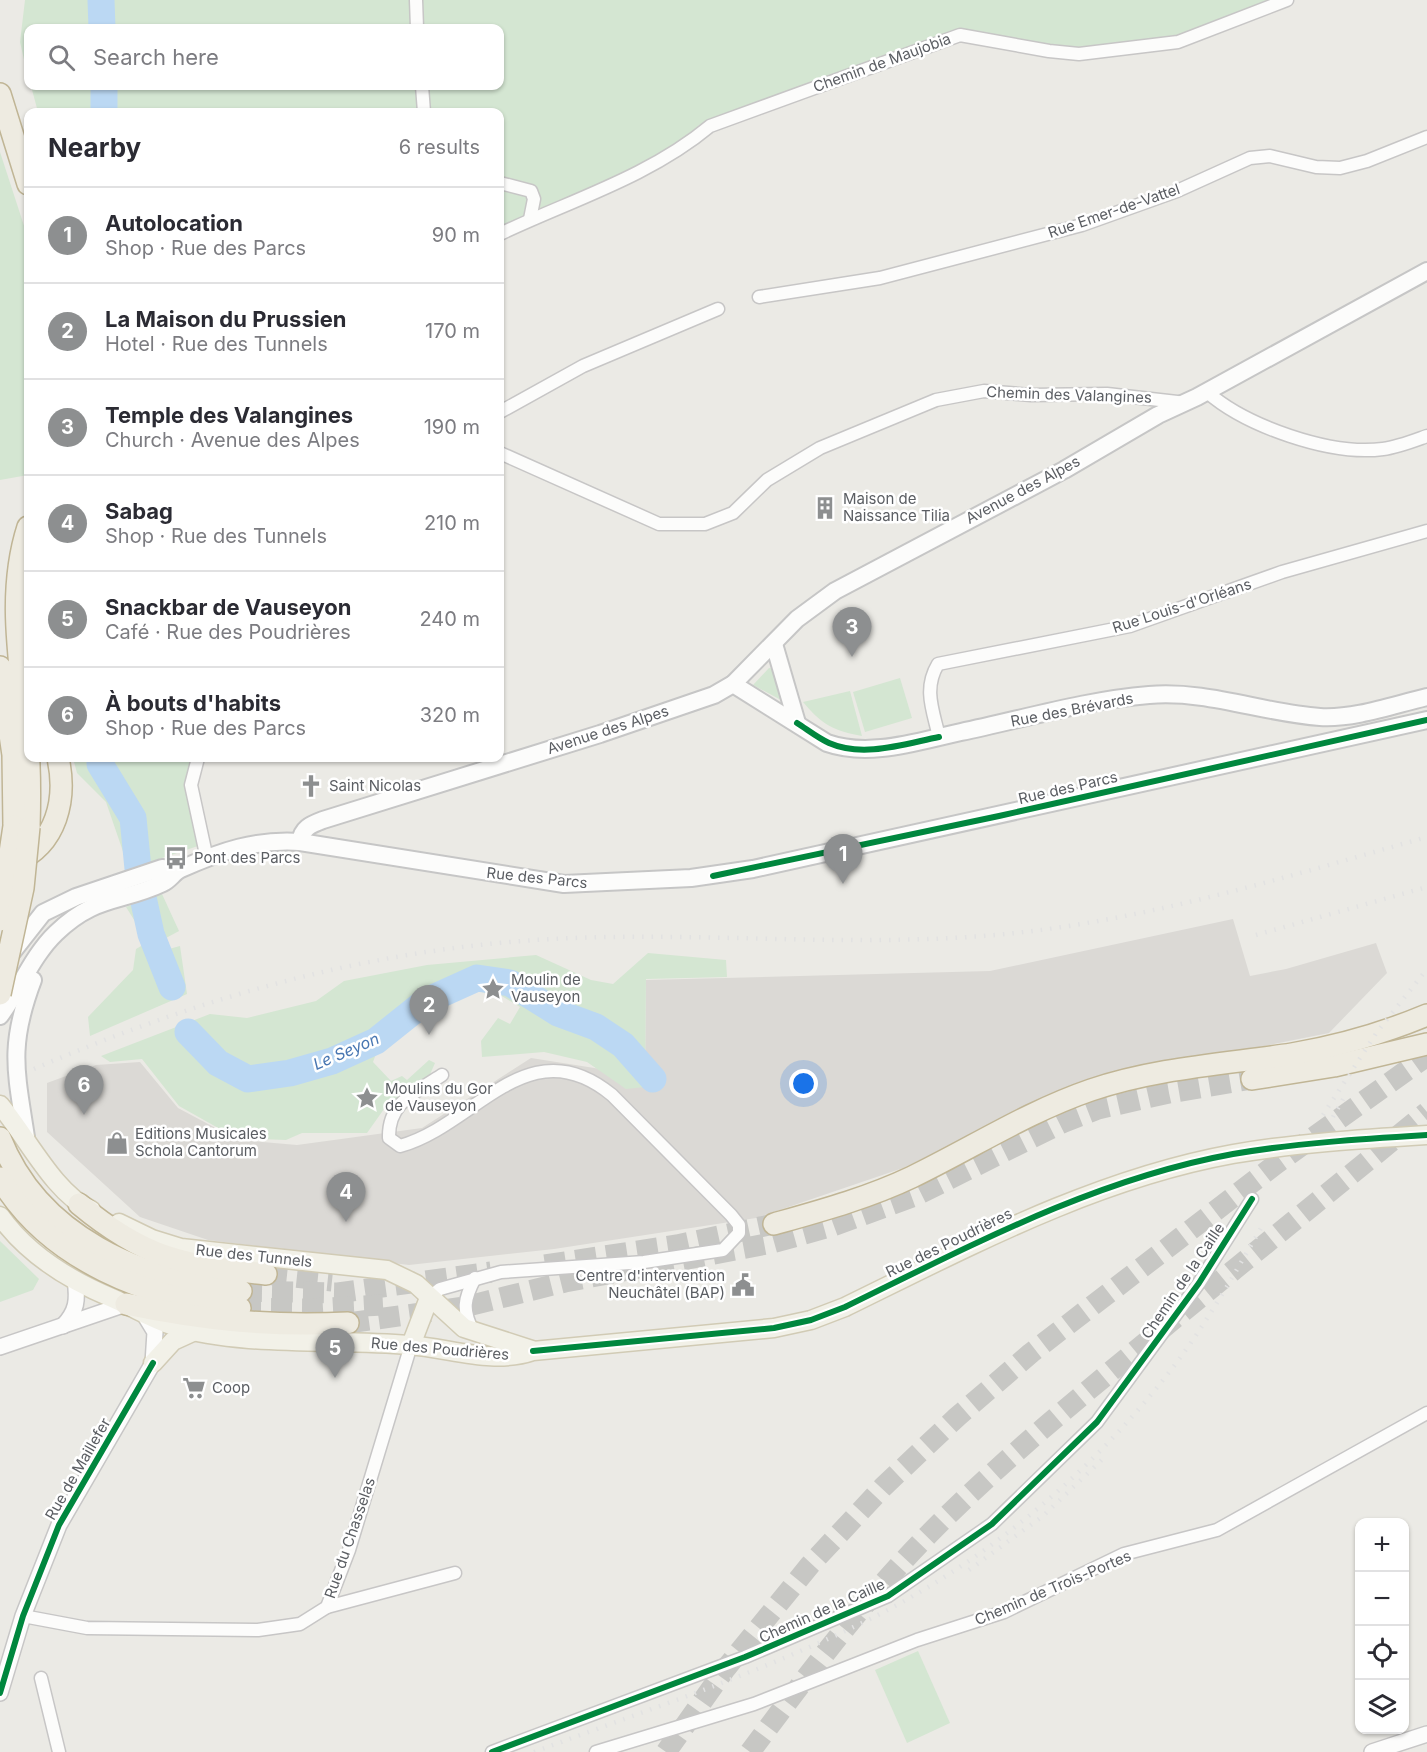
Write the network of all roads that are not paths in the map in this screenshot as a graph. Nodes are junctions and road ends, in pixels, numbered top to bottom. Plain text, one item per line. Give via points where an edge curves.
1 (416, 0) edge
2 (1287, 0) edge
3 (417, 24) edge
4 (422, 90) edge
5 (0, 94) edge
6 (424, 108) edge
7 (1427, 137) edge
8 (24, 165) edge
9 (504, 184) edge
10 (530, 219) junction
11 (504, 232) edge
12 (1427, 271) edge
13 (759, 297) dead end
14 (718, 309) dead end
15 (1207, 392) junction
16 (1186, 403) junction
17 (504, 410) edge
18 (1427, 436) edge
19 (504, 457) edge
20 (1427, 531) edge
21 (24, 542) edge
22 (774, 644) junction
23 (0, 667) edge
24 (733, 684) junction
25 (1427, 697) edge
26 (5, 701) junction
27 (24, 708) edge
28 (1427, 720) edge
29 (797, 723) junction
30 (939, 737) junction
31 (25, 762) edge
32 (58, 762) edge
33 (197, 762) edge
34 (0, 770) edge
35 (21, 826) junction
36 (300, 842) junction
37 (207, 859) junction
38 (0, 866) edge
39 (126, 888) junction
40 (0, 920) edge
41 (38, 955) junction
42 (0, 969) edge
43 (0, 994) edge
44 (1427, 1015) edge
45 (0, 1016) edge
46 (1427, 1044) edge
47 (442, 1075) dead end
48 (1252, 1079) tunnel mouth
49 (0, 1105) edge
50 (1427, 1135) edge
51 (26, 1137) junction
52 (0, 1138) edge
53 (0, 1178) edge
54 (1252, 1199) dead end
55 (79, 1204) junction
56 (0, 1216) edge
57 (774, 1224) tunnel mouth
58 (266, 1274) tunnel mouth
59 (475, 1278) junction
60 (75, 1280) junction
61 (429, 1298) junction
62 (135, 1309) junction
63 (348, 1323) tunnel mouth
64 (63, 1327) junction
65 (197, 1330) junction
66 (474, 1332) junction
67 (411, 1345) junction
68 (0, 1347) edge
69 (533, 1351) junction
70 (153, 1363) junction
71 (1427, 1413) edge
72 (455, 1573) dead end
73 (327, 1607) junction
74 (23, 1616) junction
75 (41, 1678) dead end
76 (0, 1693) edge
77 (1427, 1734) edge
78 (59, 1752) edge
79 (492, 1752) edge
80 (596, 1752) edge
81 (1372, 1752) edge

1 - 3 street
2 - 10 street, Chemin de Maujobia via 1178,42 1079,54 960,35 710,126 692,141 631,175
4 - 6 street
5 - 8 highway
7 - 13 street, Rue Emer-de-Vattel via 1340,168 1316,167 1270,156 1250,158 1177,191 1082,225 880,278
9 - 10 street via 531,191 534,199
10 - 11 street, Chemin de Maujobia
12 - 15 main road, Avenue des Alpes
14 - 17 street via 584,366
15 - 16 main road, Avenue des Alpes
15 - 18 street via 1236,413 1334,447 1383,449
16 - 19 street, Chemin des Valangines via 1107,394 984,391 936,400 820,448 767,480 733,513 705,524 659,524
16 - 22 main road, Avenue des Alpes via 835,591 797,619
20 - 30 street, Rue Louis-d'Orléans via 1282,572 1130,627 938,664 929,678 929,689
21 - 27 highway via 18,564 15,617
22 - 24 main road, Avenue des Alpes
22 - 29 main road
23 - 26 highway
24 - 29 main road, Rue des Brévards
24 - 36 main road, Avenue des Alpes via 600,734 323,820 303,831
25 - 30 main road, Rue des Brévards via 1326,717 1207,697 1150,695
26 - 34 highway
26 - 35 highway
28 - 36 main road, Rue des Parcs via 713,876 564,884
29 - 30 main road, Rue des Brévards via 827,742 852,749 879,749
31 - 35 highway
32 - 38 highway via 61,794 48,836 29,854
33 - 37 street via 191,785
35 - 40 highway, bridge
35 - 43 highway, bridge via 23,888
36 - 37 main road, Rue des Parcs via 266,840
37 - 39 main road, Rue des Parcs via 178,870 162,868
39 - 41 main road, Rue des Parcs via 89,907 56,933
39 - 42 main road, Rue des Parcs via 76,897 43,913
41 - 45 main road, Rue des Parcs
41 - 51 main road, Rue des Parcs via 15,1051
44 - 57 highway via 1332,1046 1174,1070 1092,1089 1017,1121 909,1178
46 - 48 highway via 1334,1066
47 - 59 street via 394,1110 388,1122 389,1138 400,1146 418,1141 532,1072 569,1072 598,1083 739,1225 739,1233 723,1250 644,1262 501,1272
49 - 51 main road, Rue des Tunnels
50 - 69 main road, Rue des Poudrières via 1231,1154 1127,1182 1038,1214 811,1320 761,1330
51 - 52 main road
51 - 55 main road, Rue des Tunnels via 57,1183
52 - 53 highway via 34,1196 94,1247 140,1269 241,1300 163,1294 87,1261 39,1226
54 - 79 street, Chemin de la Caille via 1199,1283 1097,1422 992,1524 888,1596 745,1657
55 - 58 highway via 114,1232 157,1254 213,1269
55 - 61 main road, Rue des Tunnels via 172,1246 387,1270 407,1278
56 - 60 main road via 48,1264
59 - 61 street via 440,1289
59 - 66 street via 464,1303
60 - 62 main road
60 - 64 street via 76,1309
61 - 66 main road, Rue des Tunnels via 455,1323
61 - 67 main road
62 - 63 highway via 272,1325
62 - 64 street
62 - 65 main road, Rue des Poudrières via 175,1326
62 - 70 street via 156,1332
64 - 68 street
65 - 67 main road, Rue des Poudrières via 232,1336
65 - 70 main road via 173,1341
66 - 69 main road, Rue des Tunnels
67 - 69 main road, Rue des Poudrières via 486,1356 514,1357
67 - 73 street, Rue du Chasselas via 349,1550
70 - 74 street, Rue de Maillefer via 59,1525
71 - 80 street, Chemin de Trois-Portes via 1217,1530 1124,1554 1004,1612 917,1640 754,1704
72 - 73 street
73 - 74 street, Rue du Chasselas via 300,1624 258,1630 87,1628
74 - 76 street, Rue de Maillefer
75 - 78 street
77 - 81 street

